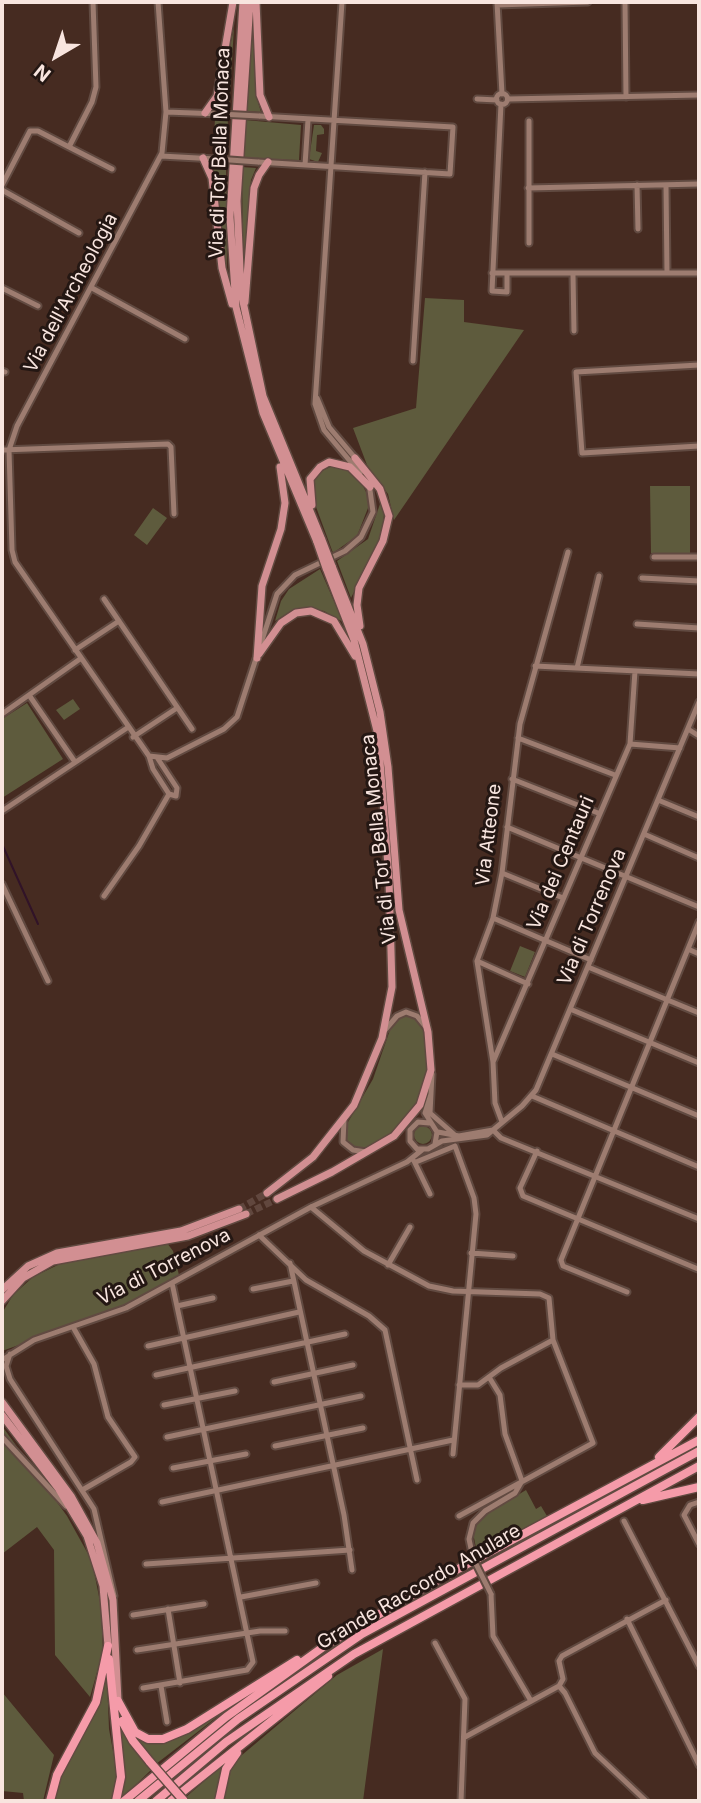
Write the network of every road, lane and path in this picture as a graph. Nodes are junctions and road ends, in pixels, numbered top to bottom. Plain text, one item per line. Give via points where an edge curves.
1 (93, 2) edge
2 (158, 2) edge
3 (233, 2) edge
4 (243, 2) edge
5 (250, 2) edge
6 (256, 2) edge
7 (342, 2) edge
8 (588, 2) edge
9 (625, 2) edge
10 (497, 3) edge
11 (502, 94) junction
12 (699, 95) edge
13 (626, 97) junction
14 (477, 99) dead end
15 (508, 99) junction
16 (499, 102) junction
17 (166, 111) junction
18 (205, 113) junction
19 (269, 117) junction
20 (308, 120) junction
21 (333, 121) junction
22 (529, 121) dead end
23 (69, 147) junction
24 (161, 156) junction
25 (203, 158) junction
26 (268, 162) junction
27 (305, 165) junction
28 (330, 167) junction
29 (112, 169) dead end
30 (425, 172) junction
31 (699, 184) edge
32 (2, 185) edge
33 (638, 185) junction
34 (666, 185) junction
35 (528, 187) junction
36 (2, 190) edge
37 (638, 229) dead end
38 (79, 233) dead end
39 (529, 243) dead end
40 (492, 273) junction
41 (507, 273) junction
42 (699, 273) edge
43 (667, 274) junction
44 (573, 275) junction
45 (2, 288) edge
46 (92, 288) junction
47 (38, 306) dead end
48 (242, 321) junction
49 (574, 331) dead end
50 (185, 340) dead end
51 (413, 362) dead end
52 (699, 365) edge
53 (315, 391) junction
54 (273, 441) junction
55 (699, 446) edge
56 (5, 450) edge
57 (355, 458) junction
58 (370, 487) junction
59 (174, 514) dead end
60 (315, 523) junction
61 (319, 541) junction
62 (568, 552) dead end
63 (654, 557) dead end
64 (699, 557) edge
65 (329, 567) junction
66 (599, 576) dead end
67 (642, 578) dead end
68 (699, 581) edge
69 (104, 599) dead end
70 (119, 621) junction
71 (637, 624) dead end
72 (699, 628) edge
73 (361, 641) junction
74 (75, 650) junction
75 (257, 658) junction
76 (80, 659) junction
77 (536, 666) junction
78 (577, 668) junction
79 (635, 671) junction
80 (699, 674) edge
81 (368, 685) junction
82 (29, 695) junction
83 (699, 702) edge
84 (177, 708) junction
85 (2, 714) edge
86 (127, 728) junction
87 (191, 729) dead end
88 (688, 729) junction
89 (699, 736) edge
90 (133, 737) junction
91 (518, 737) junction
92 (629, 744) junction
93 (680, 748) junction
94 (149, 756) junction
95 (158, 759) junction
96 (75, 762) junction
97 (615, 775) junction
98 (512, 779) junction
99 (169, 794) junction
100 (658, 800) junction
101 (2, 811) edge
102 (598, 813) junction
103 (699, 817) edge
104 (506, 827) junction
105 (644, 834) junction
106 (580, 858) junction
107 (699, 858) edge
108 (502, 873) junction
109 (626, 877) junction
110 (2, 884) edge
111 (104, 896) dead end
112 (563, 898) junction
113 (699, 907) edge
114 (493, 918) junction
115 (699, 922) edge
116 (545, 941) junction
117 (688, 949) junction
118 (699, 954) edge
119 (591, 960) junction
120 (477, 961) junction
121 (587, 967) junction
122 (48, 981) dead end
123 (528, 984) junction
124 (667, 1000) junction
125 (570, 1009) junction
126 (699, 1013) edge
127 (384, 1032) junction
128 (428, 1032) junction
129 (649, 1042) junction
130 (552, 1054) junction
131 (493, 1062) junction
132 (699, 1063) edge
133 (431, 1070) junction
134 (631, 1088) junction
135 (432, 1092) junction
136 (532, 1096) junction
137 (699, 1116) edge
138 (344, 1120) junction
139 (502, 1122) junction
140 (429, 1123) junction
141 (492, 1130) junction
142 (437, 1132) junction
143 (613, 1132) junction
144 (446, 1140) junction
145 (456, 1141) junction
146 (411, 1143) junction
147 (383, 1144) junction
148 (435, 1144) junction
149 (446, 1149) junction
150 (422, 1150) junction
151 (537, 1151) junction
152 (369, 1152) junction
153 (414, 1160) junction
154 (699, 1167) edge
155 (594, 1175) junction
156 (267, 1193) tunnel mouth
157 (430, 1194) dead end
158 (277, 1199) tunnel mouth
159 (311, 1207) junction
160 (577, 1219) junction
161 (699, 1219) edge
162 (410, 1227) dead end
163 (259, 1235) junction
164 (471, 1253) junction
165 (513, 1256) dead end
166 (290, 1263) junction
167 (388, 1265) junction
168 (698, 1269) edge
169 (293, 1281) junction
170 (172, 1283) junction
171 (253, 1289) dead end
172 (2, 1290) edge
173 (467, 1292) junction
174 (626, 1292) dead end
175 (214, 1297) dead end
176 (2, 1301) edge
177 (177, 1306) junction
178 (299, 1312) junction
179 (73, 1327) junction
180 (345, 1334) dead end
181 (184, 1338) junction
182 (553, 1340) junction
183 (305, 1343) junction
184 (148, 1346) dead end
185 (11, 1354) junction
186 (2, 1360) edge
187 (353, 1365) dead end
188 (191, 1367) junction
189 (312, 1374) junction
190 (156, 1375) dead end
191 (489, 1377) junction
192 (274, 1382) dead end
193 (459, 1385) junction
194 (234, 1391) dead end
195 (361, 1396) dead end
196 (197, 1399) junction
197 (2, 1402) edge
198 (164, 1405) dead end
199 (320, 1405) junction
200 (2, 1415) edge
201 (699, 1417) edge
202 (363, 1428) dead end
203 (204, 1430) junction
204 (327, 1435) junction
205 (2, 1437) edge
206 (167, 1437) dead end
207 (453, 1440) junction
208 (699, 1440) edge
209 (275, 1446) dead end
210 (411, 1451) junction
211 (699, 1451) edge
212 (246, 1454) dead end
213 (453, 1454) dead end
214 (210, 1461) junction
215 (699, 1466) edge
216 (333, 1467) junction
217 (173, 1468) dead end
218 (417, 1480) dead end
219 (625, 1480) junction
220 (522, 1484) junction
221 (699, 1487) edge
222 (84, 1489) junction
223 (217, 1492) junction
224 (162, 1502) dead end
225 (699, 1502) edge
226 (623, 1506) junction
227 (458, 1516) dead end
228 (624, 1521) dead end
229 (90, 1544) junction
230 (699, 1544) edge
231 (350, 1549) junction
232 (232, 1559) junction
233 (146, 1564) dead end
234 (352, 1570) dead end
235 (316, 1583) dead end
236 (241, 1597) junction
237 (666, 1600) junction
238 (204, 1604) dead end
239 (113, 1606) junction
240 (168, 1609) junction
241 (133, 1615) dead end
242 (628, 1619) junction
243 (285, 1631) dead end
244 (248, 1633) junction
245 (435, 1643) dead end
246 (174, 1645) junction
247 (326, 1645) junction
248 (108, 1646) junction
249 (137, 1650) dead end
250 (354, 1654) junction
251 (699, 1666) edge
252 (180, 1683) junction
253 (161, 1686) junction
254 (559, 1686) junction
255 (143, 1688) dead end
256 (118, 1701) junction
257 (531, 1701) junction
258 (167, 1722) dead end
259 (257, 1733) junction
260 (465, 1737) junction
261 (699, 1765) edge
262 (50, 1801) edge
263 (116, 1801) edge
264 (124, 1801) edge
265 (138, 1801) edge
266 (156, 1801) edge
267 (171, 1801) edge
268 (184, 1801) edge
269 (219, 1801) edge
270 (461, 1801) edge
271 (646, 1801) edge

1 - 23 street via 96,92
2 - 17 street, Via dell'Archeologia
3 - 18 main road via 217,96
4 - 48 main road, Via di Tor Bella Monaca via 230,221
5 - 48 main road via 236,214
6 - 19 main road via 260,92
7 - 21 street
8 - 10 street
9 - 13 street
10 - 11 street
11 - 15 street
11 - 16 street
12 - 13 street
13 - 15 street
14 - 16 street
15 - 16 street
16 - 40 street
17 - 18 street
17 - 24 street, Via dell'Archeologia
18 - 19 street, bridge
19 - 20 street
20 - 21 street
20 - 27 street
21 - 28 street
21 - 30 street via 453,127 450,174
22 - 35 street
23 - 29 street
23 - 32 street via 30,131
24 - 25 street
24 - 46 street, Via dell'Archeologia
25 - 26 street, bridge
25 - 48 main road via 213,182 223,275
26 - 27 street
26 - 48 main road via 254,188
27 - 28 street
28 - 30 street
28 - 53 street
30 - 51 street
31 - 34 street
33 - 34 street
33 - 35 street
33 - 37 street
34 - 43 street
35 - 39 street
36 - 38 street, Via dell'Archeologia
40 - 41 street
40 - 41 street via 492,291 507,292
41 - 44 street
42 - 43 street
43 - 44 street
44 - 49 street
45 - 47 street
46 - 50 street
46 - 56 street, Via dell'Archeologia
48 - 54 main road, Via di Tor Bella Monaca via 253,382
48 - 60 main road via 265,401
52 - 55 street via 576,372 582,453
53 - 57 street via 329,427
53 - 58 street via 321,425
54 - 61 main road, Via di Tor Bella Monaca
54 - 75 main road via 285,503 261,589
56 - 59 street via 168,444
56 - 74 street, Via dell'Archeologia via 8,550
57 - 58 street
57 - 73 main road via 378,486 389,514 385,537 358,594
58 - 60 main road via 341,463 320,467 308,487
58 - 75 street via 373,512 365,533 347,550 284,584 274,600
60 - 61 main road
61 - 65 main road, bridge
62 - 77 street, Via Atteone
63 - 64 street
65 - 73 main road, Via di Tor Bella Monaca
65 - 81 main road, Via di Tor Bella Monaca
66 - 78 street
67 - 68 street
69 - 70 street
70 - 74 street
70 - 84 street
71 - 72 street
73 - 128 main road, Via di Tor Bella Monaca via 384,737 401,920
74 - 76 street, Via dell'Archeologia
75 - 81 main road via 283,621 301,611 318,612 332,619 344,634
75 - 95 street via 235,720 204,740
76 - 82 street
76 - 86 street, Via dell'Archeologia
77 - 78 street
77 - 91 street, Via Atteone
78 - 79 street
79 - 80 street
79 - 92 street, Via dei Centauri
81 - 127 main road, Via di Tor Bella Monaca via 382,774 393,955
82 - 85 street
82 - 96 street
83 - 88 street, Via di Torrenova
84 - 87 street
84 - 90 street
86 - 90 street, Via dell'Archeologia
86 - 96 street
88 - 89 street
88 - 93 street, Via di Torrenova
90 - 94 street, Via dell'Archeologia
91 - 97 street
91 - 98 street, Via Atteone
92 - 93 street
92 - 97 street, Via dei Centauri
93 - 100 street, Via di Torrenova
94 - 95 street
94 - 99 street, Via dell'Archeologia
95 - 99 street via 178,790 176,796
96 - 101 street
97 - 102 street, Via dei Centauri
98 - 102 street
98 - 104 street, Via Atteone
99 - 111 street
100 - 103 street
100 - 105 street, Via di Torrenova
102 - 106 street, Via dei Centauri
104 - 106 street
104 - 108 street, Via Atteone
105 - 107 street
105 - 109 street, Via di Torrenova
106 - 109 street
106 - 112 street, Via dei Centauri
108 - 112 street
108 - 114 street, Via Atteone
109 - 113 street
109 - 119 street, Via di Torrenova
110 - 122 street
112 - 116 street, Via dei Centauri
114 - 116 street
114 - 120 street, Via Atteone
115 - 117 street
116 - 119 street
116 - 123 street, Via dei Centauri
117 - 118 street
117 - 124 street
119 - 121 street, Via di Torrenova
120 - 123 street
120 - 131 street, Via Atteone
121 - 124 street
121 - 125 street, Via di Torrenova
123 - 131 street, Via dei Centauri
124 - 126 street
124 - 129 street
125 - 129 street
125 - 130 street, Via di Torrenova
127 - 128 street via 397,1016 410,1012
127 - 138 main road, Via di Tor Bella Monaca via 364,1086
128 - 133 main road, Via di Tor Bella Monaca
129 - 132 street
129 - 134 street
130 - 134 street
130 - 136 street, Via di Torrenova
131 - 139 street, Via Atteone via 495,1103
133 - 135 street
133 - 147 main road, Via di Tor Bella Monaca via 417,1110
134 - 137 street
134 - 143 street
135 - 140 street via 425,1108
135 - 145 street via 432,1115
136 - 139 street, Via di Torrenova
136 - 143 street
138 - 152 street via 345,1144
138 - 156 main road, Via di Tor Bella Monaca via 303,1167
139 - 141 street, Via di Torrenova
140 - 142 street
140 - 146 street via 414,1125 409,1132
141 - 145 street, Via di Torrenova
141 - 151 street via 500,1138
142 - 145 street, Via di Torrenova
142 - 148 street
143 - 154 street
143 - 155 street
144 - 145 street, Via di Torrenova
144 - 148 street, Via di Torrenova
144 - 149 street
145 - 149 street, Via di Torrenova
145 - 164 street via 475,1204
146 - 147 street via 399,1138
146 - 150 street
146 - 153 street
147 - 152 main road, Via di Tor Bella Monaca
148 - 150 street
149 - 153 street, Via di Torrenova
150 - 153 street, Via di Torrenova
151 - 155 street
151 - 160 street via 520,1194
152 - 158 main road, Via di Tor Bella Monaca
153 - 157 street
153 - 159 street, Via di Torrenova
155 - 160 street
155 - 161 street
159 - 163 street, Via di Torrenova
159 - 167 street
160 - 168 street
160 - 174 street via 561,1263
162 - 167 street
163 - 166 street
163 - 170 street, Via di Torrenova
164 - 165 street
164 - 173 street
166 - 169 street
166 - 210 street via 306,1280 385,1330
167 - 173 street via 429,1286
169 - 171 street
169 - 178 street
170 - 177 street
170 - 179 street, Via di Torrenova via 117,1312
172 - 176 main road via 28,1266 57,1253 176,1232 242,1212 188,1236 53,1261 23,1278
173 - 182 street via 547,1297
173 - 193 street
175 - 177 street
177 - 181 street
178 - 181 street
178 - 183 street
179 - 185 street, Via di Torrenova via 34,1340
179 - 222 street via 94,1362 108,1417 135,1457
180 - 183 street
181 - 184 street
181 - 188 street
182 - 191 street
182 - 220 street via 593,1443
183 - 188 street
183 - 189 street
185 - 186 street, Via di Torrenova
185 - 222 street via 6,1366 10,1379
187 - 189 street
188 - 190 street
188 - 196 street
189 - 192 street
189 - 199 street
191 - 193 street via 476,1385
191 - 220 street via 501,1398 503,1424
193 - 207 street
194 - 196 street
195 - 199 street
196 - 198 street
196 - 203 street
197 - 239 main road via 85,1518 104,1561
199 - 203 street
199 - 204 street
200 - 229 main road via 63,1494
201 - 219 highway via 666,1452
202 - 204 street
203 - 206 street
203 - 214 street
204 - 209 street
204 - 216 street
205 - 229 street via 61,1500
207 - 210 street
207 - 213 street
208 - 219 highway
210 - 216 street
210 - 218 street
211 - 265 highway, Grande Raccordo Anulare via 362,1634 238,1719
212 - 214 street
214 - 217 street
214 - 223 street
215 - 226 highway, Grande Raccordo Anulare
216 - 223 street
216 - 231 street
219 - 247 highway
220 - 227 street
220 - 257 street, bridge via 474,1522 469,1539 491,1594 493,1636
221 - 226 highway
222 - 239 street via 101,1530 114,1584
223 - 224 street
223 - 232 street
225 - 230 street via 690,1505 684,1515
226 - 250 highway, Grande Raccordo Anulare
228 - 237 street
229 - 248 main road via 103,1586
231 - 232 street
231 - 234 street
232 - 233 street
232 - 236 street
235 - 236 street
236 - 244 street
237 - 242 street
237 - 251 street
238 - 240 street
239 - 256 main road
240 - 241 street
240 - 246 street
242 - 254 street via 561,1656 564,1677
242 - 261 street
243 - 244 street
244 - 246 street
244 - 252 street via 252,1667
245 - 260 street via 465,1697
246 - 249 street
246 - 252 street
247 - 256 highway via 163,1739 148,1739 135,1732
247 - 264 highway via 226,1717
248 - 262 highway via 96,1702 57,1775
248 - 263 highway via 121,1777
250 - 259 highway
250 - 266 highway, Grande Raccordo Anulare via 234,1736
252 - 253 street
253 - 255 street
253 - 258 street
254 - 257 street
254 - 271 street via 593,1749
256 - 268 highway, bridge via 127,1732
257 - 260 street
259 - 267 highway
259 - 269 highway via 227,1767
260 - 270 street

